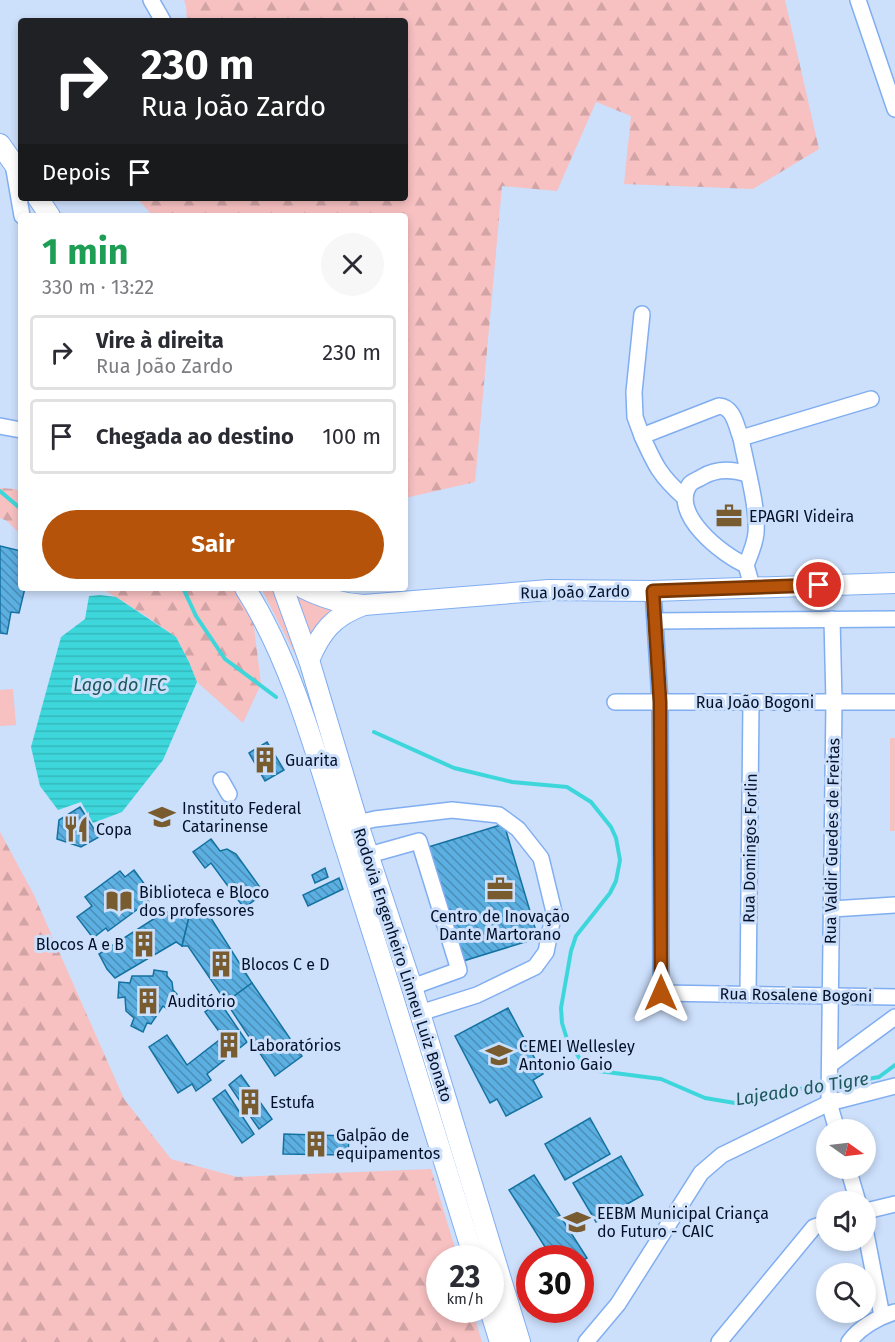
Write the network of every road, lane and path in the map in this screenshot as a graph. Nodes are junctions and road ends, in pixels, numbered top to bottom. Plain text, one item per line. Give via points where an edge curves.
1 (151, 0) edge
2 (858, 0) edge
3 (161, 18) edge
4 (895, 106) edge
5 (0, 144) edge
6 (17, 169) edge
7 (642, 314) dead end
8 (871, 399) dead end
9 (0, 426) edge
10 (18, 429) edge
11 (642, 436) junction
12 (741, 438) junction
13 (747, 474) junction
14 (685, 498) junction
15 (746, 565) junction
16 (895, 583) edge
17 (752, 586) junction
18 (247, 591) edge
19 (284, 591) edge
20 (309, 591) edge
21 (653, 591) junction
22 (364, 605) junction
23 (832, 619) junction
24 (895, 619) edge
25 (655, 621) junction
26 (309, 660) junction
27 (615, 702) dead end
28 (660, 702) junction
29 (751, 702) junction
30 (834, 702) junction
31 (895, 702) edge
32 (358, 823) junction
33 (369, 855) junction
34 (895, 905) edge
35 (832, 909) junction
36 (412, 987) junction
37 (748, 994) junction
38 (830, 995) junction
39 (895, 997) edge
40 (420, 1013) junction
41 (895, 1017) edge
42 (830, 1068) junction
43 (895, 1086) edge
44 (829, 1098) junction
45 (834, 1119) edge
46 (895, 1204) edge
47 (876, 1209) edge
48 (816, 1226) edge
49 (470, 1245) edge
50 (871, 1251) edge
51 (889, 1314) edge
52 (494, 1323) edge
53 (500, 1342) edge
54 (520, 1342) edge
55 (586, 1342) edge
56 (719, 1342) edge
57 (849, 1342) edge

1 - 3 street
2 - 4 street
5 - 6 main road
7 - 11 street via 634,392 635,417
8 - 12 street
9 - 10 street
11 - 12 street via 725,406
11 - 14 street via 656,467
12 - 13 street
13 - 14 street via 711,471 691,483
13 - 15 street via 756,532
14 - 15 street via 704,536 721,552
15 - 17 street
16 - 17 main road, Rua João Zardo
17 - 21 main road, Rua João Zardo
18 - 49 main road, Rodovia Engenheiro Linneu Luiz Bonato via 293,687
19 - 26 main road, Rodovia Engenheiro Linneu Luiz Bonato
20 - 22 main road, Rua João Zardo via 323,598
21 - 22 main road, Rua João Zardo via 549,590
21 - 25 street
22 - 26 main road, Rua João Zardo via 332,622 318,639
23 - 24 street
23 - 25 street
23 - 30 street, Rua Valdir Guedes de Freitas
25 - 28 street
26 - 32 main road, Rodovia Engenheiro Linneu Luiz Bonato
27 - 28 street, Rua João Bogoni
28 - 29 street, Rua João Bogoni
28 - 37 street, Rua Rosalene Bogoni via 661,993
29 - 30 street, Rua João Bogoni
29 - 37 street, Rua Domingos Forlin
30 - 31 street, Rua João Bogoni
30 - 35 street, Rua Valdir Guedes de Freitas
32 - 33 main road, Rodovia Engenheiro Linneu Luiz Bonato
32 - 40 street via 452,810 499,815 518,829 541,858 554,912 546,952 535,967 477,995
33 - 36 main road, Rodovia Engenheiro Linneu Luiz Bonato
33 - 36 street via 419,841 459,970
34 - 35 street
35 - 38 street, Rua Valdir Guedes de Freitas
36 - 40 main road, Rodovia Engenheiro Linneu Luiz Bonato
37 - 38 street, Rua Rosalene Bogoni
38 - 39 street, Rua Rosalene Bogoni
38 - 42 street, Rua Valdir Guedes de Freitas
40 - 54 main road, Rodovia Engenheiro Linneu Luiz Bonato
41 - 42 street
42 - 44 street, Rua Valdir Guedes de Freitas
43 - 44 street
44 - 45 street, Rua Valdir Guedes de Freitas
44 - 55 street via 722,1155 701,1173 618,1304
46 - 47 street
48 - 56 street
50 - 51 street
51 - 57 street
52 - 53 main road

